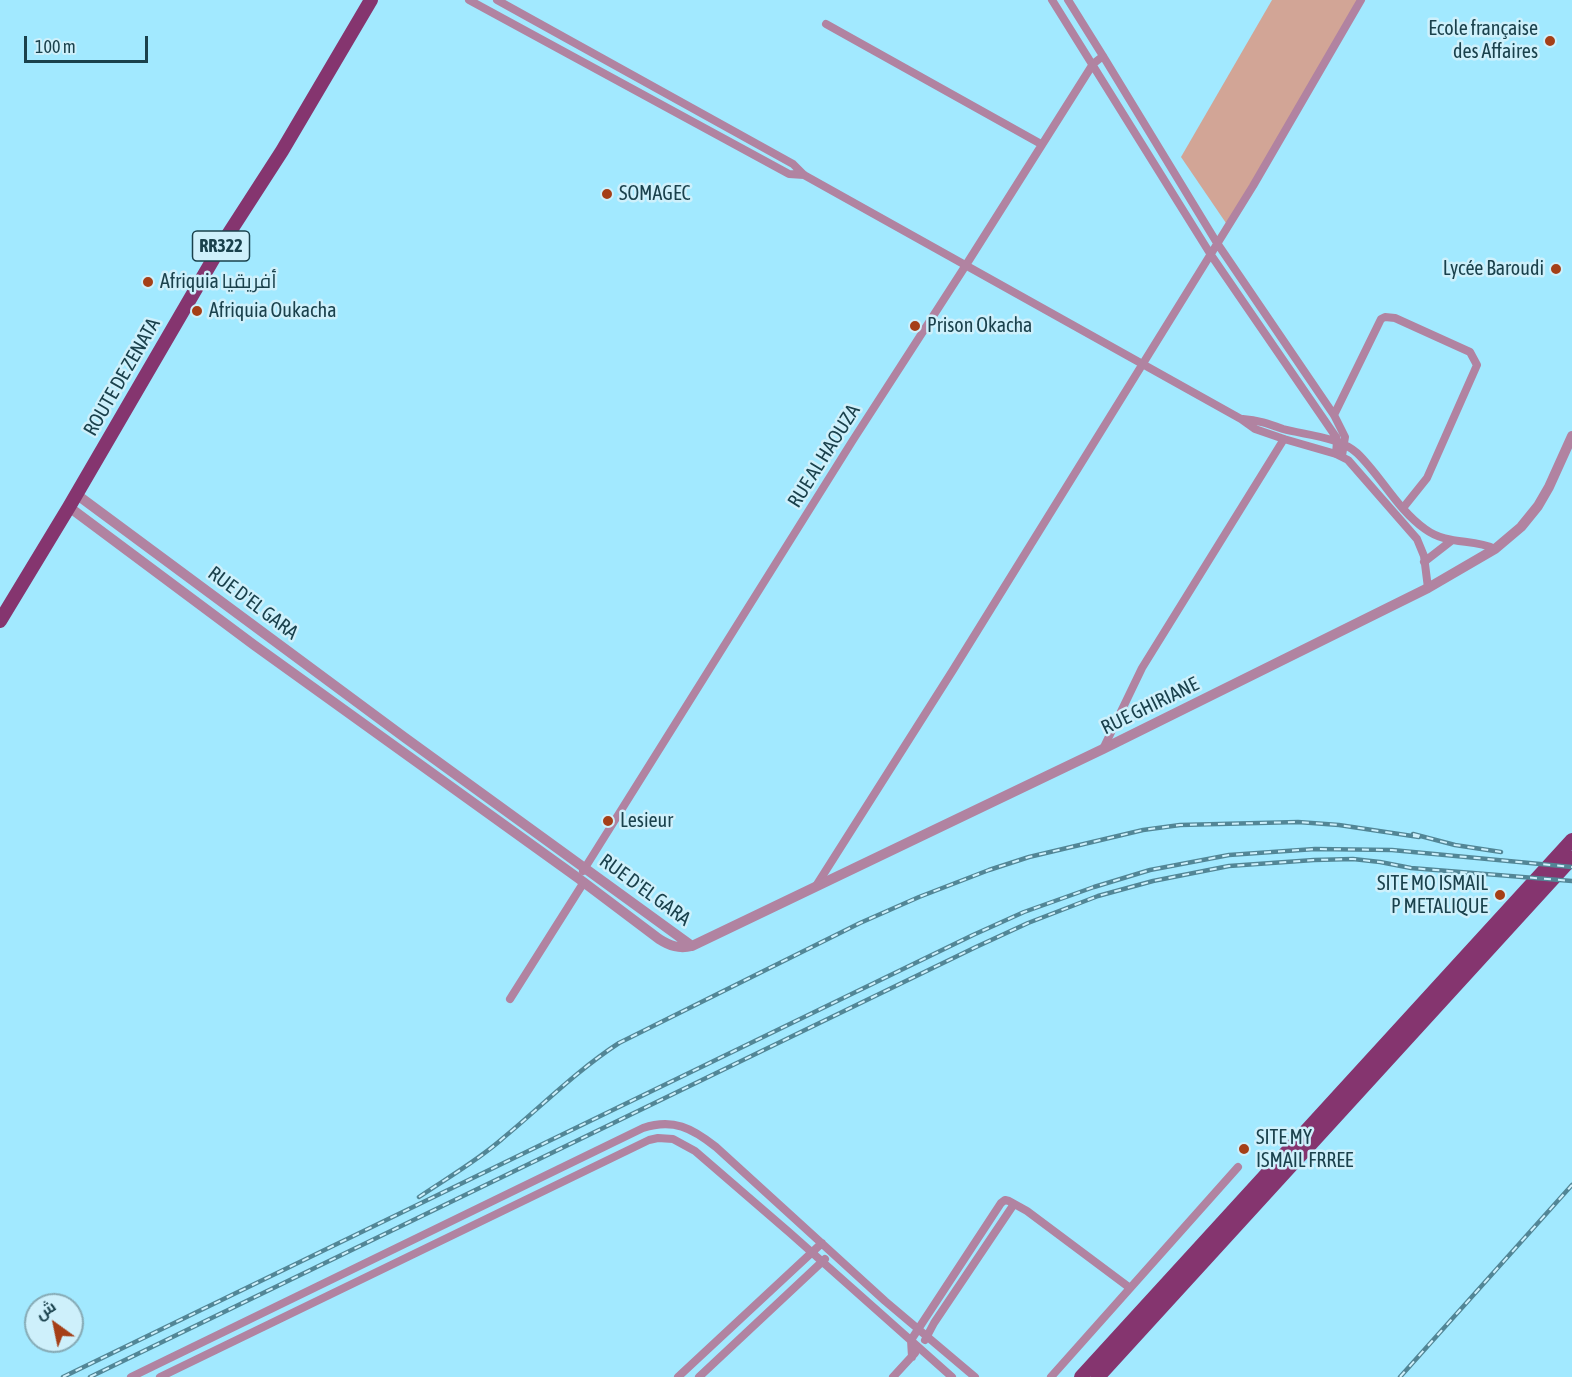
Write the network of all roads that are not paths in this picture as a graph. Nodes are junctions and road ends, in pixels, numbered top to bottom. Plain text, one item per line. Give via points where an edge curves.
1 (371, 0) edge
2 (469, 0) edge
3 (497, 0) edge
4 (1052, 0) edge
5 (1068, 0) edge
6 (1361, 0) edge
7 (826, 24) dead end
8 (1103, 56) junction
9 (1092, 64) junction
10 (1041, 144) junction
11 (804, 175) junction
12 (1217, 243) junction
13 (1211, 255) junction
14 (966, 265) junction
15 (1143, 365) junction
16 (1334, 415) junction
17 (1241, 419) junction
18 (1572, 436) edge
19 (1284, 440) junction
20 (1341, 443) junction
21 (1339, 455) junction
22 (76, 494) junction
23 (69, 507) junction
24 (1403, 508) junction
25 (1451, 541) junction
26 (1495, 549) junction
27 (1424, 561) junction
28 (1428, 588) junction
29 (239, 616) junction
30 (0, 621) edge
31 (231, 628) junction
32 (1103, 749) junction
33 (1572, 840) edge
34 (1572, 858) edge
35 (585, 868) junction
36 (581, 880) junction
37 (816, 886) junction
38 (692, 946) junction
39 (510, 999) dead end
40 (690, 1130) junction
41 (683, 1144) junction
42 (1238, 1167) dead end
43 (1014, 1204) junction
44 (822, 1243) junction
45 (832, 1252) junction
46 (811, 1253) junction
47 (822, 1262) junction
48 (860, 1278) junction
49 (850, 1288) junction
50 (1130, 1288) junction
51 (918, 1329) junction
52 (927, 1337) junction
53 (911, 1340) junction
54 (920, 1348) junction
55 (912, 1358) junction
56 (131, 1377) edge
57 (160, 1377) edge
58 (678, 1377) edge
59 (699, 1377) edge
60 (893, 1377) edge
61 (952, 1377) edge
62 (975, 1377) edge
63 (1051, 1377) edge
64 (1081, 1377) edge
65 (1098, 1377) edge

1 - 22 main road, ROUTE DE ZENATA / RR322
2 - 11 street via 789,174
3 - 11 street via 793,164
4 - 9 street
5 - 8 street
6 - 12 street
7 - 10 street
8 - 9 street, RUE AL HAOUZA
8 - 12 street
9 - 10 street, RUE AL HAOUZA
9 - 13 street
10 - 14 street, RUE AL HAOUZA
11 - 14 street
12 - 13 street
12 - 16 street
13 - 15 street
13 - 20 street
14 - 15 street
14 - 35 street, RUE AL HAOUZA
15 - 17 street
15 - 37 street
16 - 20 street via 1344,434
16 - 24 street via 1385,317 1470,352 1477,365 1427,478
17 - 19 street
17 - 20 street
18 - 26 street, RUE GHIRIANE via 1538,506
19 - 21 street
19 - 32 street via 1142,668
20 - 21 street
20 - 24 street via 1359,455
21 - 27 street via 1355,467 1417,539
22 - 23 main road, ROUTE DE ZENATA / RR322
22 - 29 street, RUE D'EL GARA
23 - 30 main road, ROUTE DE ZENATA / RR322
23 - 31 street, RUE D'EL GARA
24 - 25 street via 1425,529
25 - 26 street
25 - 27 street
26 - 28 street, RUE GHIRIANE
27 - 28 street
28 - 32 street, RUE GHIRIANE
29 - 31 street
29 - 35 street, RUE D'EL GARA
31 - 36 street, RUE D'EL GARA
32 - 37 street, RUE GHIRIANE
33 - 64 main road
34 - 65 main road
35 - 36 street, RUE AL HAOUZA
35 - 38 street, RUE D'EL GARA
36 - 38 street, RUE D'EL GARA via 666,943
36 - 39 street, RUE AL HAOUZA
37 - 38 street, RUE GHIRIANE
40 - 41 street
40 - 44 street via 716,1147
40 - 56 street via 672,1124 643,1128
41 - 46 street
41 - 57 street via 667,1138 649,1140
42 - 50 street
43 - 50 street
43 - 51 street via 1007,1200 1001,1203
43 - 52 street
44 - 45 street
44 - 46 street
45 - 47 street
45 - 48 street
46 - 47 street
46 - 58 street
47 - 49 street
47 - 59 street
48 - 49 street
48 - 51 street
49 - 53 street
50 - 63 street
51 - 52 street
51 - 53 street
52 - 54 street
52 - 62 street
53 - 54 street
53 - 55 street
54 - 55 street
54 - 61 street
55 - 60 street

